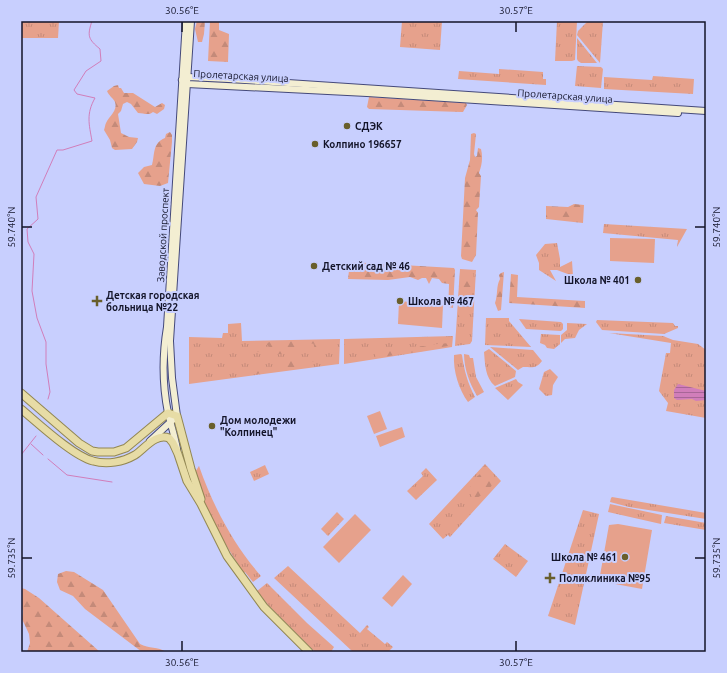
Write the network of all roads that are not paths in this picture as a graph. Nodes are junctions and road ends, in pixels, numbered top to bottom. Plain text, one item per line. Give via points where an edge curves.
1 (186, 21) edge
2 (191, 21) edge
3 (188, 77) junction
4 (184, 82) junction
5 (706, 111) edge
6 (706, 115) edge
7 (175, 240) junction
8 (21, 393) edge
9 (21, 409) edge
10 (168, 413) junction
11 (177, 416) junction
12 (171, 421) junction
13 (148, 444) junction
14 (178, 454) junction
15 (201, 504) junction
16 (309, 652) edge

1 - 4 main road, Заводской проспект
2 - 3 main road
3 - 4 main road, Пролетарская улица
3 - 5 main road, Пролетарская улица
4 - 6 main road, Пролетарская улица
4 - 7 main road, Заводской проспект
7 - 10 main road, Заводской проспект via 163,352
7 - 11 main road, Заводской проспект via 170,355
8 - 10 main road via 79,443 98,452 114,452 126,448
9 - 13 main road via 76,453 93,461 109,463 123,460
10 - 11 main road
10 - 12 main road, Заводской проспект
11 - 12 main road
11 - 15 main road, Заводской проспект
12 - 13 main road
12 - 14 main road, Заводской проспект
13 - 14 main road via 167,437 173,442
14 - 15 main road, Заводской проспект via 187,481
15 - 16 main road, Заводской проспект via 222,548 246,583 273,617

